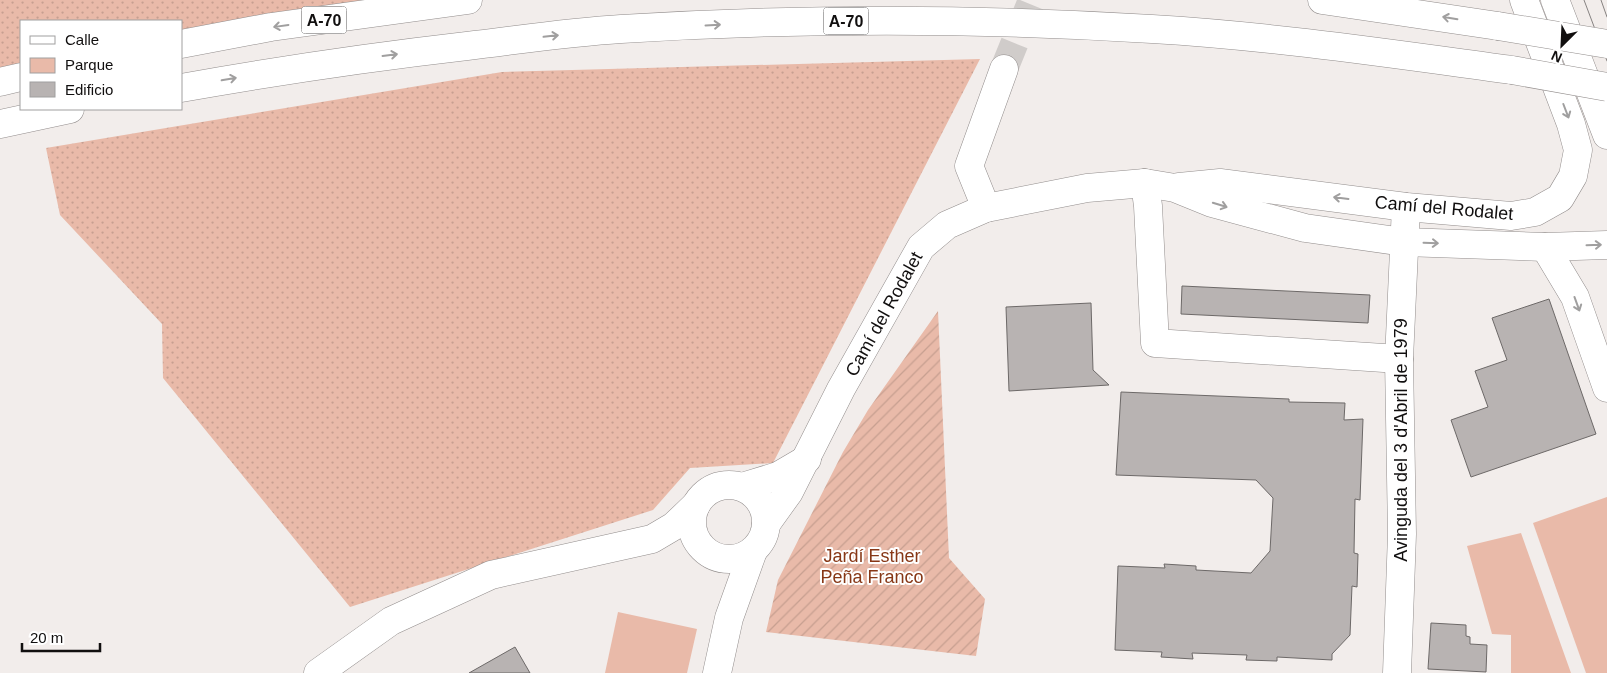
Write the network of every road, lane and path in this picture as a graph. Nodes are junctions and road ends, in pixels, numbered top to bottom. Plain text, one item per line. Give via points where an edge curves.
1 (468, 0) edge
2 (1322, 0) edge
3 (1524, 0) edge
4 (1555, 0) edge
5 (182, 44) edge
6 (1607, 44) edge
7 (1004, 69) tunnel mouth
8 (20, 77) edge
9 (0, 82) edge
10 (1607, 87) edge
11 (182, 88) edge
12 (65, 110) edge
13 (0, 124) edge
14 (1607, 135) edge
15 (1145, 183) junction
16 (1175, 188) junction
17 (1406, 207) junction
18 (986, 208) junction
19 (1404, 242) junction
20 (1607, 245) edge
21 (1545, 247) junction
22 (1400, 359) junction
23 (1607, 388) edge
24 (806, 460) junction
25 (742, 487) junction
26 (696, 505) junction
27 (766, 524) junction
28 (652, 539) junction
29 (706, 550) junction
30 (753, 550) junction
31 (728, 618) junction
32 (318, 673) edge
33 (717, 673) edge
34 (1397, 673) edge

1 -> 5 main road, A-70 via 271,27
6 -> 2 main road, bridge
3 -> 17 main road, Camí del Rodalet via 1571,124 1578,150 1573,176 1560,198 1521,216
4 - 14 main road
7 - 18 main road via 969,166
8 - 9 main road
11 -> 10 main road, A-70, bridge via 358,59 617,30 765,22 922,21 1156,29 1296,42 1512,70
12 - 13 main road
15 - 16 main road, Camí del Rodalet
15 - 18 main road, Camí del Rodalet via 1087,188
15 - 22 main road via 1155,343
17 -> 16 main road, Camí del Rodalet via 1220,183
16 -> 19 main road, Camí del Rodalet via 1212,203 1305,228
17 - 19 main road, Avinguda del 3 d'Abril de 1979
18 - 24 main road, Camí del Rodalet via 947,225 921,247
19 -> 21 main road, Camí del Rodalet
19 - 22 main road, Avinguda del 3 d'Abril de 1979
21 -> 20 main road, Camí del Rodalet
21 -> 23 main road via 1575,297
22 - 34 main road, Avinguda del 3 d'Abril de 1979 via 1402,534
24 - 25 main road via 778,476
24 - 27 main road, Camí del Rodalet via 789,492
25 - 26 main road via 716,488
25 - 27 main road via 764,508
26 - 28 main road via 674,526
26 - 29 main road via 692,527
27 - 30 main road via 763,539
28 - 29 main road
28 - 32 main road via 491,575 392,621
29 - 30 main road via 724,559 739,558
29 - 31 main road via 721,582
30 - 31 main road
31 - 33 main road

